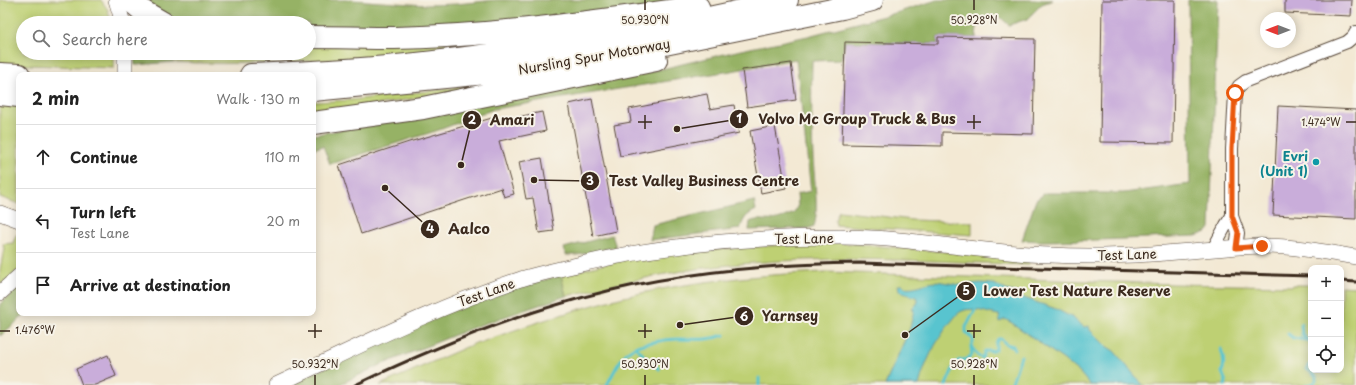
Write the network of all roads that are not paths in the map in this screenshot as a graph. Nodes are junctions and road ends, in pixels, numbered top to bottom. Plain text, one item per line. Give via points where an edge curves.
1 (116, 0) edge
2 (130, 0) edge
3 (745, 0) edge
4 (787, 0) edge
5 (872, 0) edge
6 (842, 8) junction
7 (121, 16) edge
8 (151, 16) edge
9 (1356, 32) edge
10 (316, 37) edge
11 (125, 60) edge
12 (125, 72) edge
13 (302, 72) edge
14 (0, 74) edge
15 (16, 75) edge
16 (316, 90) edge
17 (0, 94) edge
18 (16, 96) edge
19 (316, 123) edge
20 (0, 213) edge
21 (1232, 216) junction
22 (16, 219) edge
23 (1236, 248) junction
24 (1213, 249) junction
25 (1356, 257) edge
26 (16, 279) edge
27 (0, 293) edge
28 (276, 385) edge

1 - 7 street
2 - 8 highway
3 - 10 highway via 572,24 474,33 394,38
4 - 13 highway, Nursling Spur Motorway via 657,29 567,44 387,67
5 - 6 highway, Nursling Spur Motorway
6 - 16 highway, Nursling Spur Motorway via 645,48 518,70
6 - 19 highway via 752,38 656,60 423,108
9 - 21 street via 1347,42 1246,81 1235,93
11 - 12 street
14 - 15 highway
17 - 18 highway
20 - 22 street
21 - 23 street via 1238,232
21 - 24 street
23 - 24 street, Test Lane
23 - 25 street, Test Lane via 1287,247
24 - 28 street, Test Lane via 1152,254 1050,255 902,239 842,237 740,239 635,253 546,272 494,288 402,325
26 - 27 street

